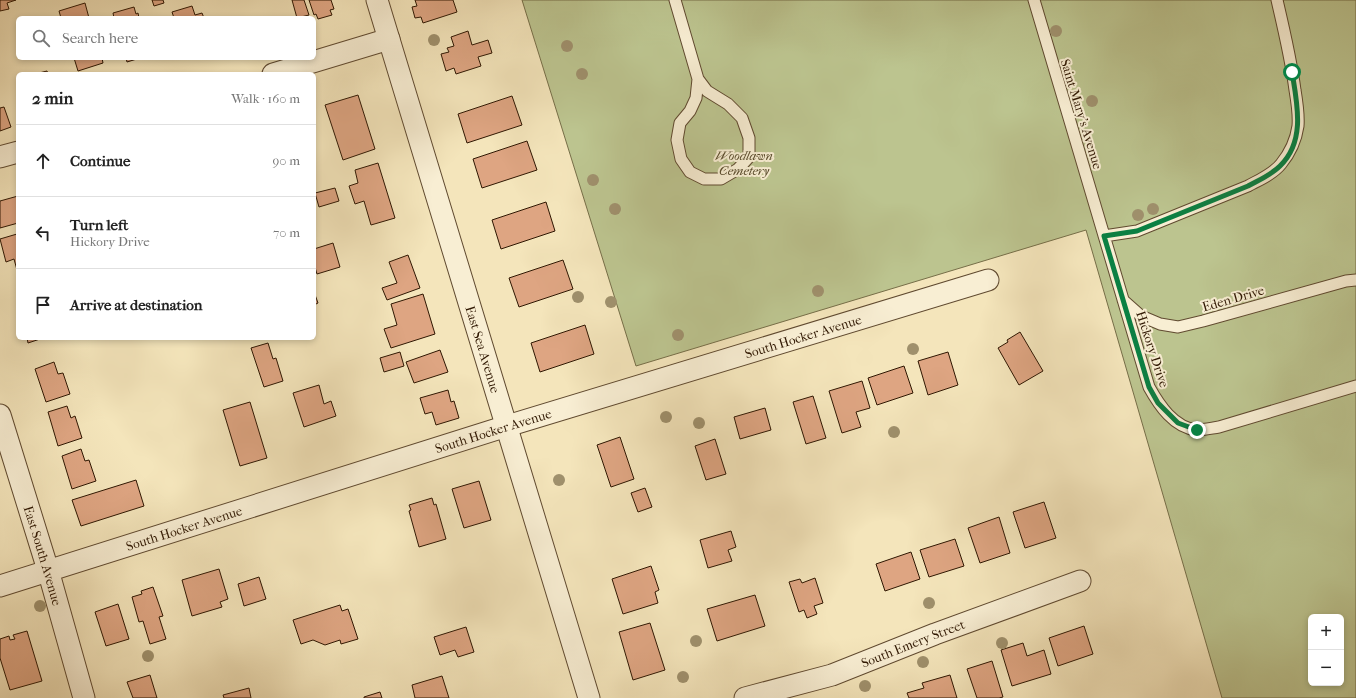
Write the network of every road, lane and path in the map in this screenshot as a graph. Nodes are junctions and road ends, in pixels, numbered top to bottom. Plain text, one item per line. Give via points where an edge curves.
1 (377, 0) edge
2 (674, 0) edge
3 (1034, 0) edge
4 (1277, 0) edge
5 (389, 39) junction
6 (280, 72) edge
7 (698, 79) junction
8 (16, 153) edge
9 (0, 157) edge
10 (1104, 236) junction
11 (988, 280) dead end
12 (1356, 280) edge
13 (1123, 300) junction
14 (1356, 386) edge
15 (0, 414) edge
16 (507, 426) junction
17 (48, 570) junction
18 (1080, 581) dead end
19 (0, 586) edge
20 (84, 698) edge
21 (589, 698) edge
22 (745, 698) edge

1 - 5 street, East Sea Avenue
2 - 7 lane
3 - 10 lane, Saint Mary's Avenue
4 - 10 lane via 1298,110 1295,141 1289,154 1280,166 1248,186 1137,231
5 - 6 street
5 - 16 street, East Sea Avenue
7 - 7 lane via 707,91 728,104 742,118 749,138 749,157 738,170 721,179 704,179 690,172 681,159 677,140 680,123 696,98
8 - 9 street
10 - 13 lane, Hickory Drive
11 - 16 street, South Hocker Avenue
12 - 13 lane, Eden Drive via 1178,327 1160,324 1141,316
13 - 14 lane, Hickory Drive via 1149,387 1158,403 1178,423 1197,430 1219,427
15 - 17 street, East South Avenue
16 - 17 street, South Hocker Avenue
16 - 21 street, East Sea Avenue
17 - 19 street, South Hocker Avenue
17 - 20 street, East South Avenue
18 - 22 street, South Emery Street via 832,675

